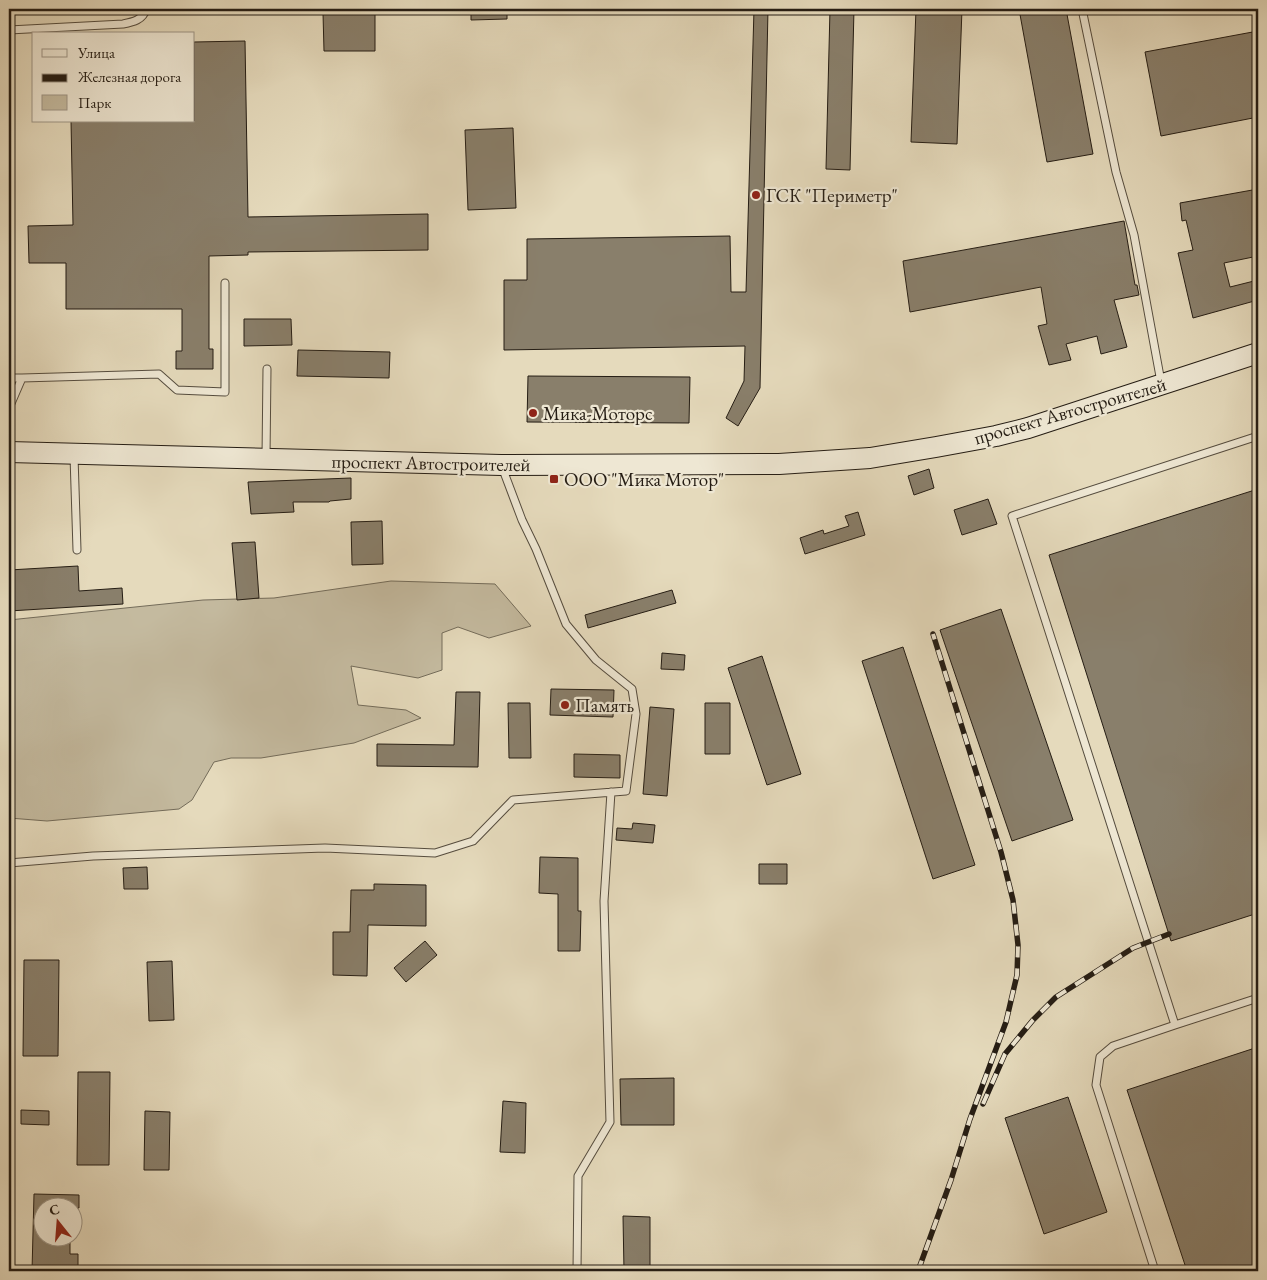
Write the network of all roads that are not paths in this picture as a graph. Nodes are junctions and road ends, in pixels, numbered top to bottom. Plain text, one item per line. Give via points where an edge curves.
1 (146, 9) edge
2 (1082, 9) edge
3 (9, 30) edge
4 (224, 284) dead end
5 (1258, 353) edge
6 (267, 370) dead end
7 (9, 378) edge
8 (22, 378) junction
9 (1162, 385) junction
10 (9, 408) edge
11 (1258, 436) edge
12 (9, 452) edge
13 (74, 454) junction
14 (266, 459) junction
15 (502, 465) junction
16 (77, 550) dead end
17 (611, 792) junction
18 (9, 863) edge
19 (1258, 998) edge
20 (1175, 1024) junction
21 (577, 1271) edge
22 (1155, 1271) edge

1 - 3 lane via 137,21 123,24
2 - 9 lane via 1116,172 1134,235
4 - 8 lane via 225,392 177,390 158,374
5 - 9 main road, проспект Автостроителей
6 - 14 lane
7 - 8 lane
8 - 10 lane
9 - 15 main road, проспект Автостроителей via 1012,432 870,458 779,464
11 - 20 lane via 1012,516
12 - 13 main road, проспект Автостроителей
13 - 14 main road, проспект Автостроителей
13 - 16 lane
14 - 15 main road, проспект Автостроителей
15 - 17 lane via 566,624 596,660 632,689 636,714 626,791
17 - 18 lane via 514,800 473,841 435,853 325,848 93,856
17 - 21 lane via 604,901 610,1122 578,1176
19 - 20 lane
20 - 22 lane via 1113,1046 1100,1058 1096,1085

